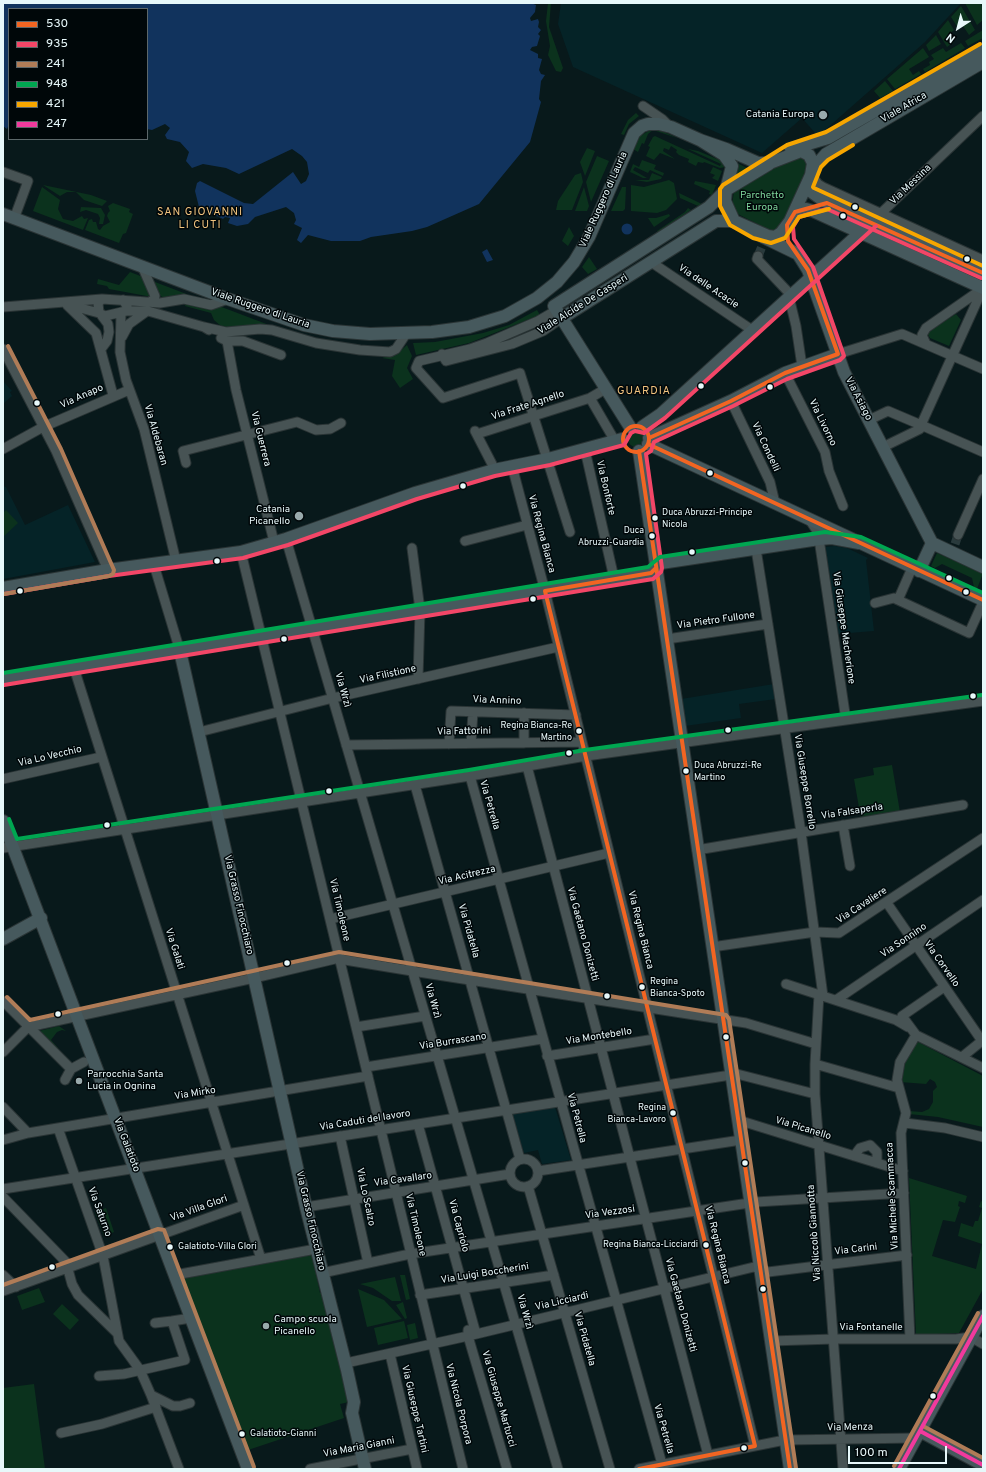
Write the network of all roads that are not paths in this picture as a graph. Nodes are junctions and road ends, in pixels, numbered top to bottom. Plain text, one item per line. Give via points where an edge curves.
1 (983, 49) edge
2 (983, 62) edge
3 (983, 116) edge
4 (642, 126) junction
5 (671, 127) junction
6 (700, 140) junction
7 (770, 163) junction
8 (3, 172) edge
9 (812, 172) junction
10 (806, 188) junction
11 (726, 190) junction
12 (827, 202) junction
13 (805, 211) junction
14 (3, 214) edge
15 (881, 214) junction
16 (14, 219) junction
17 (734, 221) junction
18 (872, 222) junction
19 (788, 225) junction
20 (861, 233) junction
21 (761, 238) junction
22 (923, 239) junction
23 (640, 251) junction
24 (798, 254) junction
25 (758, 256) dead end
26 (915, 257) junction
27 (983, 260) edge
28 (650, 263) junction
29 (142, 266) junction
30 (983, 273) edge
31 (807, 282) junction
32 (983, 288) edge
33 (790, 296) junction
34 (102, 299) junction
35 (228, 299) junction
36 (123, 300) junction
37 (56, 302) junction
38 (67, 305) junction
39 (960, 305) junction
40 (149, 306) junction
41 (3, 307) edge
42 (558, 311) junction
43 (123, 313) junction
44 (101, 314) junction
45 (286, 320) junction
46 (967, 324) junction
47 (204, 327) junction
48 (752, 330) junction
49 (282, 333) junction
50 (406, 334) junction
51 (227, 341) junction
52 (926, 344) junction
53 (3, 349) edge
54 (101, 349) junction
55 (120, 352) junction
56 (281, 354) dead end
57 (838, 354) junction
58 (954, 358) junction
59 (802, 366) junction
60 (983, 369) edge
61 (785, 373) junction
62 (605, 386) junction
63 (129, 390) junction
64 (113, 395) junction
65 (588, 398) junction
66 (731, 401) junction
67 (534, 416) junction
68 (869, 420) junction
69 (341, 423) dead end
70 (924, 426) junction
71 (43, 427) junction
72 (630, 427) junction
73 (642, 427) junction
74 (248, 435) junction
75 (615, 441) junction
76 (883, 447) junction
77 (3, 449) edge
78 (644, 449) junction
79 (585, 450) junction
80 (983, 452) edge
81 (548, 459) junction
82 (186, 463) dead end
83 (492, 464) dead end
84 (512, 466) junction
85 (983, 479) edge
86 (775, 503) junction
87 (843, 506) dead end
88 (809, 519) junction
89 (527, 525) junction
90 (570, 532) dead end
91 (819, 539) junction
92 (280, 540) junction
93 (465, 540) dead end
94 (931, 540) junction
95 (859, 543) junction
96 (955, 544) junction
97 (412, 548) dead end
98 (756, 549) junction
99 (240, 552) junction
100 (176, 562) junction
101 (154, 565) junction
102 (983, 567) edge
103 (656, 568) junction
104 (108, 570) junction
105 (912, 570) junction
106 (614, 578) junction
107 (3, 588) edge
108 (545, 591) junction
109 (898, 600) junction
110 (981, 600) edge
111 (875, 603) dead end
112 (420, 610) junction
113 (768, 624) junction
114 (312, 627) junction
115 (260, 637) junction
116 (667, 639) junction
117 (558, 647) junction
118 (180, 650) junction
119 (74, 668) junction
120 (3, 679) edge
121 (418, 680) junction
122 (333, 698) junction
123 (983, 701) edge
124 (279, 711) junction
125 (473, 712) junction
126 (524, 713) junction
127 (576, 715) junction
128 (846, 720) junction
129 (784, 728) junction
130 (199, 732) junction
131 (582, 742) junction
132 (471, 743) junction
133 (524, 743) junction
134 (449, 744) junction
135 (681, 744) junction
136 (346, 745) junction
137 (586, 756) junction
138 (101, 757) junction
139 (527, 766) junction
140 (470, 776) junction
141 (3, 779) edge
142 (415, 784) junction
143 (360, 793) junction
144 (301, 802) junction
145 (963, 805) dead end
146 (217, 815) junction
147 (3, 821) edge
148 (843, 825) junction
149 (124, 829) junction
150 (801, 832) junction
151 (983, 838) edge
152 (8, 847) edge
153 (698, 850) junction
154 (610, 853) junction
155 (553, 866) junction
156 (850, 866) dead end
157 (499, 880) junction
158 (445, 892) junction
159 (983, 900) edge
160 (887, 903) junction
161 (393, 905) junction
162 (41, 918) junction
163 (330, 919) junction
164 (815, 932) junction
165 (3, 939) edge
166 (916, 946) junction
167 (712, 947) junction
168 (339, 958) junction
169 (412, 971) junction
170 (254, 978) junction
171 (470, 980) junction
172 (786, 984) dead end
173 (944, 987) junction
174 (529, 990) junction
175 (177, 995) junction
176 (821, 995) junction
177 (588, 998) junction
178 (836, 1000) junction
179 (3, 1001) edge
180 (647, 1007) junction
181 (425, 1016) junction
182 (78, 1017) junction
183 (723, 1020) junction
184 (28, 1027) junction
185 (356, 1027) junction
186 (914, 1031) junction
187 (542, 1038) junction
188 (655, 1039) junction
189 (981, 1039) edge
190 (816, 1044) junction
191 (488, 1048) junction
192 (601, 1048) junction
193 (3, 1052) edge
194 (437, 1056) junction
195 (547, 1056) junction
196 (962, 1058) junction
197 (84, 1062) dead end
198 (815, 1064) junction
199 (983, 1068) edge
200 (70, 1069) junction
201 (367, 1071) junction
202 (731, 1075) junction
203 (65, 1080) dead end
204 (666, 1086) junction
205 (900, 1088) junction
206 (280, 1091) junction
207 (613, 1094) junction
208 (815, 1094) junction
209 (212, 1102) junction
210 (560, 1102) junction
211 (3, 1107) edge
212 (506, 1110) junction
213 (115, 1118) junction
214 (456, 1118) junction
215 (738, 1120) junction
216 (418, 1124) junction
217 (905, 1124) junction
218 (58, 1128) junction
219 (381, 1129) junction
220 (28, 1133) junction
221 (340, 1136) junction
222 (983, 1137) edge
223 (3, 1140) edge
224 (741, 1140) junction
225 (292, 1143) junction
226 (820, 1146) junction
227 (682, 1148) junction
228 (228, 1153) junction
229 (520, 1156) junction
230 (630, 1157) junction
231 (858, 1157) junction
232 (881, 1164) junction
233 (577, 1165) junction
234 (134, 1167) junction
235 (541, 1170) junction
236 (903, 1171) junction
237 (507, 1175) junction
238 (75, 1177) junction
239 (474, 1180) junction
240 (436, 1187) junction
241 (3, 1189) edge
242 (529, 1189) junction
243 (396, 1193) junction
244 (904, 1193) junction
245 (3, 1198) edge
246 (823, 1198) junction
247 (354, 1199) junction
248 (750, 1204) junction
249 (244, 1205) junction
250 (306, 1207) junction
251 (697, 1212) junction
252 (646, 1220) junction
253 (595, 1227) junction
254 (542, 1234) junction
255 (160, 1235) junction
256 (491, 1242) junction
257 (453, 1248) junction
258 (316, 1249) junction
259 (410, 1254) junction
260 (907, 1255) junction
261 (103, 1256) junction
262 (261, 1259) junction
263 (368, 1263) junction
264 (828, 1265) junction
265 (68, 1268) junction
266 (760, 1270) junction
267 (322, 1273) junction
268 (3, 1275) edge
269 (175, 1275) junction
270 (554, 1275) junction
271 (714, 1277) junction
272 (503, 1282) junction
273 (16, 1287) junction
274 (464, 1288) junction
275 (665, 1288) junction
276 (3, 1291) edge
277 (420, 1295) junction
278 (615, 1301) junction
279 (565, 1313) junction
280 (983, 1316) edge
281 (191, 1318) junction
282 (172, 1321) junction
283 (155, 1323) dead end
284 (516, 1324) junction
285 (117, 1333) junction
286 (472, 1335) junction
287 (971, 1337) junction
288 (834, 1339) junction
289 (910, 1339) junction
290 (771, 1341) junction
291 (432, 1344) junction
292 (983, 1344) edge
293 (390, 1354) junction
294 (346, 1363) junction
295 (140, 1370) junction
296 (99, 1376) dead end
297 (151, 1395) junction
298 (190, 1403) dead end
299 (156, 1407) junction
300 (61, 1433) dead end
301 (918, 1435) junction
302 (786, 1440) junction
303 (841, 1440) junction
304 (755, 1446) junction
305 (412, 1449) junction
306 (708, 1455) junction
307 (364, 1464) edge
308 (662, 1464) junction
309 (983, 1465) edge
310 (179, 1469) edge
311 (248, 1469) edge
312 (310, 1469) edge
313 (417, 1469) edge
314 (463, 1469) edge
315 (507, 1469) edge
316 (558, 1469) edge
317 (610, 1469) edge
318 (638, 1469) edge
319 (790, 1469) edge
320 (843, 1469) edge
321 (899, 1469) edge

1 - 7 main road, Viale Africa via 828,138 799,146
2 - 9 main road, Viale Africa via 826,154
3 - 15 street, Via Messina
4 - 5 main road via 653,123
4 - 5 street via 645,116 643,106
4 - 50 main road, Viale Ruggero di Lauria via 634,133 580,253 562,277 543,294 488,322 444,331
5 - 6 main road
6 - 7 main road via 758,163
6 - 11 main road via 724,155 730,162 731,172
7 - 9 main road via 801,151 812,158
7 - 11 main road, Viale Alcide De Gasperi
8 - 16 street via 28,181
9 - 10 main road, Viale Africa
9 - 15 street via 818,184
10 - 12 main road via 814,196
10 - 13 main road, Viale Africa
11 - 17 main road via 726,205
11 - 23 main road, Viale Alcide De Gasperi via 714,203
12 - 13 street
12 - 18 main road
13 - 19 main road, Viale Africa
13 - 20 main road
14 - 16 main road, Viale Ruggero di Lauria
15 - 18 street, Via Messina
15 - 22 street
16 - 29 main road, Viale Ruggero di Lauria
17 - 21 main road
17 - 28 main road, Viale Alcide De Gasperi via 716,221
18 - 20 main road, Via Messina
18 - 22 main road
19 - 21 main road via 775,237
19 - 24 main road, Via Asiago via 788,241
20 - 26 main road
20 - 31 main road, Via Messina
21 - 24 main road
22 - 26 street
22 - 27 street
22 - 30 main road
23 - 28 main road
23 - 42 main road, Viale Alcide De Gasperi
24 - 31 main road, Via Asiago via 804,262
25 - 33 street via 757,259
26 - 32 main road
28 - 42 main road, Viale Alcide De Gasperi
28 - 48 street, Via delle Acacie
29 - 35 main road, Viale Ruggero di Lauria
29 - 40 street via 155,296
31 - 33 main road, Via Messina
31 - 57 main road, Via Asiago
32 - 39 street
32 - 46 street
33 - 48 main road, Via Messina
33 - 59 street
34 - 36 street
34 - 37 street
34 - 44 street via 98,303
35 - 40 street via 212,305 184,300
35 - 45 main road, Viale Ruggero di Lauria
36 - 40 street
36 - 43 street, Via Aldebaran via 127,306
37 - 38 street
37 - 41 street
38 - 44 street
38 - 54 street via 96,333
39 - 46 street via 969,310
39 - 52 street via 926,328 922,335
40 - 43 street
40 - 47 street
40 - 55 street via 125,329
42 - 62 main road
42 - 67 street, Viale Alcide De Gasperi via 543,330 512,344 446,362 442,354 419,361 416,368 443,398 520,373
43 - 44 street
43 - 55 street, Via Aldebaran
44 - 54 street via 110,332
45 - 49 street
45 - 50 main road, Viale Ruggero di Lauria via 346,333
46 - 58 street
47 - 49 street via 226,332 260,329
47 - 51 street
48 - 73 main road, Via Messina via 661,414
49 - 50 street via 316,343 390,352 396,349
51 - 56 street via 243,341
51 - 74 street, Via Guerrera
52 - 57 street via 902,334
52 - 58 street
53 - 71 street
54 - 64 street
55 - 63 street, Via Aldebaran
57 - 59 main road
57 - 68 main road, Via Asiago via 844,372
58 - 60 street
58 - 70 street via 926,415
59 - 61 main road
61 - 66 main road
61 - 87 street, Via Livorno via 825,452 829,471
62 - 65 street, Via Frate Agnello
62 - 72 main road
63 - 64 street, Via Anapo
63 - 100 street, Via Aldebaran via 144,429
64 - 71 street, Via Anapo
65 - 67 street, Via Frate Agnello
65 - 75 street
66 - 78 main road via 669,429
66 - 86 street, Via Condelli via 770,482
67 - 81 street
67 - 83 street, Via Frate Agnello via 476,432
68 - 70 street via 888,411
68 - 76 main road, Via Asiago
69 - 74 street via 330,429 316,430 297,422
70 - 76 street
70 - 80 street
71 - 77 street, Via Anapo
71 - 104 street
72 - 73 main road
72 - 75 main road
73 - 78 main road via 648,433
74 - 82 street via 183,451
74 - 92 street, Via Guerrera
75 - 78 main road via 631,451
75 - 79 main road
76 - 94 main road, Via Asiago
78 - 86 main road via 669,454
78 - 103 main road
79 - 81 main road
79 - 106 street, Via Bonforte
81 - 84 main road
81 - 90 street
84 - 89 street, Via Regina Bianca
84 - 92 main road via 414,493
85 - 96 street
86 - 88 main road
88 - 91 street, Via Giuseppe Macherione
88 - 95 main road
89 - 93 street
89 - 108 street, Via Regina Bianca
91 - 95 main road via 832,538
91 - 98 main road
91 - 128 street, Via Giuseppe Macherione
92 - 99 main road
92 - 114 street, Via Wrzì
94 - 96 main road
94 - 105 main road
95 - 105 main road
96 - 102 main road
97 - 112 street
98 - 103 main road via 661,563
98 - 113 street, Via Giuseppe Borrello
99 - 100 main road
99 - 115 street, Via Timoleone
100 - 101 main road
101 - 104 main road
101 - 118 street, Via Grasso Finocchiaro
103 - 106 main road via 651,572
103 - 116 main road
104 - 107 main road
105 - 109 street
105 - 110 main road
106 - 108 main road
108 - 112 main road
108 - 117 street, Via Regina Bianca
109 - 110 street via 969,633
109 - 111 street via 894,598
112 - 114 main road
112 - 121 street
113 - 116 street, Via Pietro Fullone
113 - 129 street, Via Giuseppe Borrello
114 - 115 main road
114 - 122 street, Via Wrzì
115 - 118 main road
115 - 124 street, Via Timoleone
116 - 135 main road
117 - 121 street, Via Filistione
117 - 127 street, Via Regina Bianca
118 - 119 main road
118 - 130 main road, Via Grasso Finocchiaro
119 - 120 main road
119 - 138 street, Via Galati
121 - 122 street, Via Filistione
122 - 124 street, Via Filistione
122 - 136 street, Via Wrzì
123 - 128 street
124 - 130 street, Via Filistione
124 - 144 street, Via Timoleone
125 - 126 street, Via Annino
125 - 132 street
125 - 134 street, Via Annino via 451,711
126 - 127 street, Via Annino
126 - 133 street
127 - 131 street, Via Regina Bianca
128 - 129 street
129 - 135 street
129 - 150 street, Via Giuseppe Borrello
130 - 146 main road, Via Grasso Finocchiaro
131 - 133 street, Via Fattorini
131 - 137 street, Via Regina Bianca
132 - 133 street, Via Fattorini
132 - 134 street, Via Fattorini
134 - 136 street, Via Fattorini
135 - 137 street
135 - 153 main road
136 - 143 street, Via Wrzì
137 - 139 street
137 - 154 street, Via Regina Bianca
138 - 141 street, Via Lo Vecchio
138 - 149 street, Via Galati
139 - 140 street
139 - 155 street, Via Gaetano Donizetti
140 - 142 street
140 - 157 street, Via Petrella
142 - 143 street
142 - 158 street, Via Pidatella
143 - 144 street
143 - 161 street, Via Wrzì
144 - 146 street
144 - 163 street, Via Timoleone
145 - 148 street, Via Falsaperla
146 - 149 street
146 - 170 main road, Via Grasso Finocchiaro
147 - 152 main road, Via Galatioto
148 - 150 street, Via Falsaperla
148 - 156 street
149 - 152 street
149 - 175 street, Via Galati
150 - 153 street, Via Falsaperla
150 - 164 street, Via Giuseppe Borrello
151 - 160 street, Via Cavaliere
152 - 162 main road, Via Galatioto
153 - 167 main road
154 - 155 street, Via Acitrezza
154 - 180 street, Via Regina Bianca
155 - 157 street, Via Acitrezza
155 - 177 street, Via Gaetano Donizetti
157 - 158 street, Via Acitrezza
157 - 174 street, Via Petrella
158 - 161 street, Via Acitrezza
158 - 171 street, Via Pidatella
159 - 166 street, Via Sonnino
160 - 164 street, Via Cavaliere via 838,934
160 - 166 street, Via Corvello
161 - 163 street, Via Acitrezza
161 - 169 street, Via Wrzì
162 - 165 main road
162 - 182 main road, Via Galatioto
163 - 168 street, Via Timoleone
164 - 167 street, Via Cavaliere
164 - 176 street, Via Giuseppe Borrello
166 - 173 street, Via Corvello
166 - 178 street, Via Sonnino
167 - 183 main road
168 - 169 street
168 - 170 street
168 - 185 street, Via Timoleone
169 - 171 street
169 - 181 street, Via Wrzì
170 - 175 street
170 - 206 main road, Via Grasso Finocchiaro
171 - 174 street
171 - 191 street, Via Pidatella
172 - 176 street
173 - 186 street via 902,1016
173 - 189 street, Via Corvello
174 - 177 street
174 - 187 street, Via Petrella
175 - 182 street
175 - 209 street, Via Galati
176 - 178 street
176 - 190 street, Via Niccolò Giannotta
177 - 180 street
177 - 192 street, Via Gaetano Donizetti
178 - 186 street via 896,1020
179 - 184 street
180 - 183 street
180 - 188 street, Via Regina Bianca
181 - 185 street
181 - 194 street, Via Wrzì
182 - 184 street
182 - 213 main road, Via Galatioto
183 - 190 street via 746,1023
183 - 202 main road
184 - 193 street
184 - 200 street
185 - 201 street, Via Timoleone
186 - 196 street
186 - 205 street, Via Michele Scammacca via 898,1067 897,1080
187 - 191 street, Via Burrascano
187 - 195 street, Via Petrella
188 - 192 street, Via Montebello
188 - 204 street, Via Regina Bianca
189 - 196 street
190 - 198 street, Via Niccolò Giannotta
191 - 194 street, Via Burrascano
191 - 212 street, Via Pidatella
192 - 195 street, Via Montebello
192 - 207 street, Via Gaetano Donizetti
194 - 201 street, Via Burrascano
194 - 214 street, Via Wrzì
195 - 210 street, Via Petrella
196 - 199 street
197 - 200 street
198 - 205 street
198 - 208 street, Via Niccolò Giannotta
200 - 203 street
201 - 206 street, Via Mirko
201 - 219 street, Via Timoleone
202 - 204 street, Via Caduti del lavoro
202 - 208 street, Via Caduti del lavoro via 759,1078
202 - 215 main road
204 - 207 street, Via Caduti del lavoro
204 - 227 street, Via Regina Bianca
205 - 217 street, Via Michele Scammacca via 906,1113
206 - 209 street, Via Mirko
206 - 225 main road, Via Grasso Finocchiaro
207 - 210 street, Via Caduti del lavoro
207 - 230 street, Via Gaetano Donizetti
208 - 226 street, Via Niccolò Giannotta
209 - 213 street, Via Mirko
209 - 228 street, Via Galati
210 - 212 street, Via Caduti del lavoro
210 - 233 street, Via Petrella
211 - 220 street
212 - 214 street, Via Caduti del lavoro
212 - 229 street, Via Pidatella
213 - 218 street, Via Mirko
213 - 234 main road, Via Galatioto
214 - 216 street, Via Caduti del lavoro
214 - 239 street, Via Wrzì
215 - 224 main road
215 - 226 street, Via Picanello
216 - 219 street, Via Caduti del lavoro
216 - 240 street, Via Capriolo
217 - 222 street via 945,1128
217 - 236 street, Via Michele Scammacca via 901,1133
218 - 220 street, Via Mirko
218 - 238 street, Via Saturno
219 - 221 street, Via Caduti del lavoro
219 - 243 street, Via Timoleone
220 - 223 street, Via Mirko
221 - 225 street, Via Caduti del lavoro
221 - 247 street, Via Lo Scalzo
224 - 227 street
224 - 248 main road
225 - 228 street, Via Caduti del lavoro
225 - 250 main road, Via Grasso Finocchiaro
226 - 231 street, Via Picanello
226 - 246 street, Via Niccolò Giannotta
227 - 230 street
227 - 251 street, Via Regina Bianca
228 - 234 street, Via Caduti del lavoro
228 - 249 street, Via Galati
229 - 235 street via 530,1160
229 - 237 street
230 - 233 street
230 - 252 street, Via Gaetano Donizetti
231 - 232 street, Via Picanello
231 - 232 street via 862,1146 870,1145 877,1152
232 - 236 street
233 - 235 street
233 - 253 street, Via Petrella
234 - 238 street, Via Caduti del lavoro
234 - 255 main road, Via Galatioto
235 - 242 street
236 - 244 street, Via Michele Scammacca
237 - 239 street, Via Cavallaro
237 - 242 street via 518,1185
238 - 241 street, Via Caduti del lavoro
238 - 261 street, Via Saturno
239 - 240 street, Via Cavallaro
239 - 256 street, Via Wrzì
240 - 243 street, Via Cavallaro
240 - 257 street, Via Capriolo
242 - 254 street, Via Pidatella
243 - 247 street, Via Cavallaro
243 - 259 street, Via Timoleone
244 - 246 street, Via Vezzosi
244 - 260 street, Via Michele Scammacca
245 - 265 street via 66,1262
246 - 248 street, Via Vezzosi
246 - 264 street, Via Niccolò Giannotta
247 - 250 street, Via Cavallaro
247 - 263 street, Via Lo Scalzo
248 - 251 street, Via Vezzosi
248 - 266 main road
249 - 255 street, Via Villa Glori
249 - 262 street, Via Galati
250 - 258 main road, Via Grasso Finocchiaro
251 - 252 street, Via Vezzosi
251 - 271 street, Via Regina Bianca
252 - 253 street, Via Vezzosi
252 - 275 street, Via Gaetano Donizetti
253 - 254 street, Via Vezzosi
253 - 278 street, Via Petrella
254 - 256 street, Via Vezzosi
254 - 270 street, Via Pidatella
255 - 261 street, Via Villa Glori
255 - 269 main road, Via Galatioto
256 - 257 street, Via Vezzosi
256 - 272 street, Via Wrzì
257 - 259 street, Via Vezzosi
257 - 274 street, Via Capriolo
258 - 262 street
258 - 267 main road, Via Grasso Finocchiaro
259 - 263 street, Via Vezzosi
259 - 277 street, Via Timoleone
260 - 264 street, Via Carini
260 - 289 street, Via Michele Scammacca
261 - 265 street, Via Villa Glori
261 - 285 street, Via Saturno
262 - 269 street
263 - 267 street, Via Vezzosi
264 - 266 street, Via Carini via 768,1272
264 - 288 street, Via Niccolò Giannotta
265 - 273 street, Via Villa Glori
265 - 285 street via 78,1295
266 - 271 street, Via Licciardi via 754,1267
266 - 290 main road
267 - 294 main road, Via Grasso Finocchiaro
268 - 273 street
269 - 281 main road, Via Galatioto
270 - 272 street, Via Luigi Boccherini
270 - 279 street, Via Pidatella
271 - 275 street, Via Licciardi
271 - 304 street, Via Regina Bianca
272 - 274 street, Via Luigi Boccherini
272 - 284 street, Via Wrzì
273 - 276 street, Via Villa Glori
274 - 277 street, Via Luigi Boccherini
274 - 286 street, Via Capriolo via 473,1323
275 - 278 street, Via Licciardi
275 - 306 street, Via Gaetano Donizetti
277 - 291 street, Via Timoleone
278 - 279 street, Via Licciardi
278 - 308 street, Via Petrella
279 - 284 street, Via Licciardi
279 - 317 street, Via Pidatella
280 - 287 main road
281 - 282 street
281 - 311 main road, Via Galatioto
282 - 283 street
282 - 295 street via 185,1360
284 - 286 street, Via Licciardi
284 - 316 street, Via Wrzì
285 - 295 street, Via Saturno via 122,1346
286 - 291 street, Via Licciardi
286 - 315 street, Via Giuseppe Martucci
287 - 289 street, Via Fontanelle via 956,1340
287 - 292 street
287 - 301 main road
288 - 289 street, Via Fontanelle
288 - 290 street, Via Fontanelle
288 - 303 street, Via Niccolò Giannotta
290 - 302 main road
291 - 293 street, Via Licciardi
291 - 314 street, Via Nicola Porpora
293 - 294 street, Via Licciardi
293 - 305 street, Via Giuseppe Tartini
294 - 307 main road, Via Grasso Finocchiaro via 354,1402 352,1413
295 - 296 street
295 - 297 street, Via Saturno
297 - 298 street via 173,1406
297 - 299 street, Via Saturno
299 - 300 street via 102,1424
299 - 310 street, Via Saturno
301 - 303 street, Via Menza
301 - 309 main road
301 - 321 main road
302 - 303 street, Via Menza
302 - 304 street, Via Menza
302 - 319 main road
303 - 320 street, Via Niccolò Giannotta
304 - 306 street, Via Menza
305 - 307 street, Via Maria Gianni
305 - 313 street, Via Giuseppe Tartini
306 - 308 street, Via Menza
307 - 312 street, Via Maria Gianni
308 - 318 street, Via Menza

